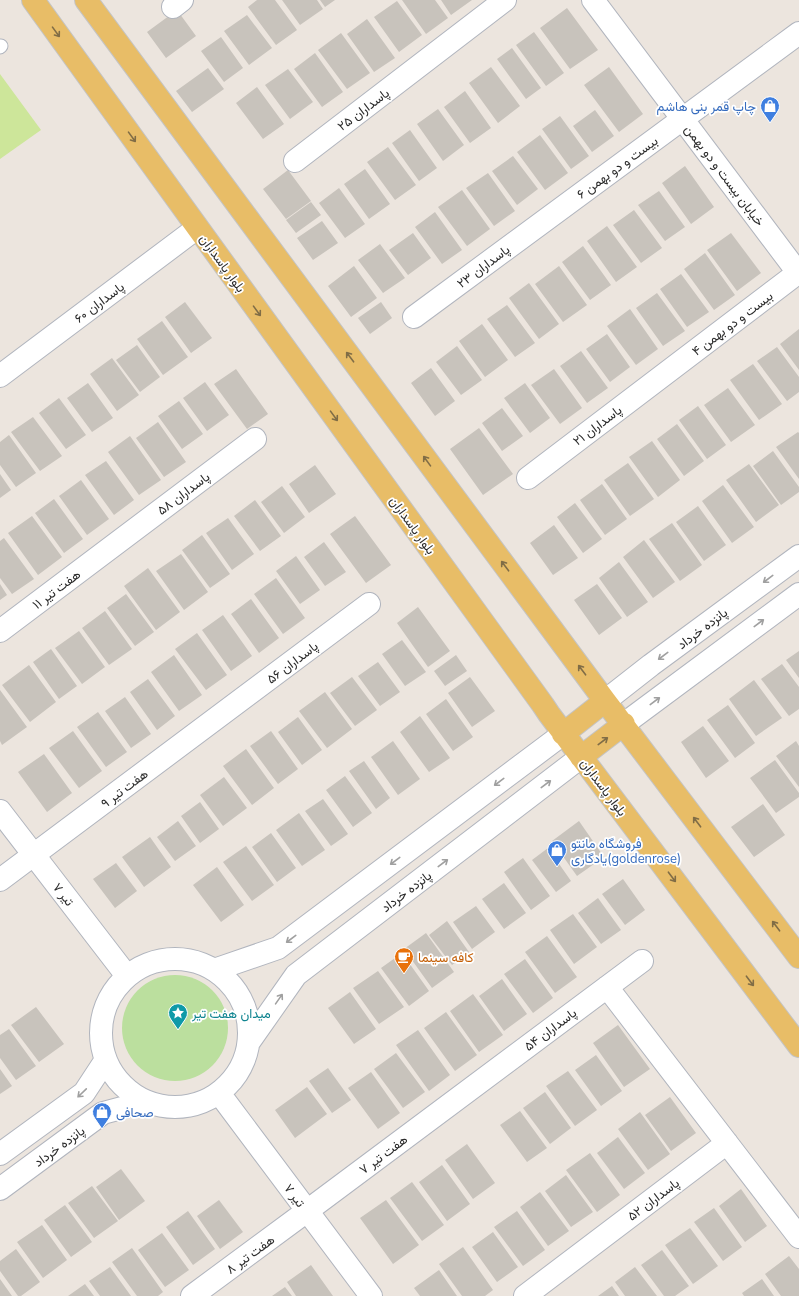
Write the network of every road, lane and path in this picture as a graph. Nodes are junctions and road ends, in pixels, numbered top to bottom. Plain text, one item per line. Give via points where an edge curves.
1 (33, 0) edge
2 (86, 0) edge
3 (505, 0) edge
4 (593, 0) edge
5 (799, 33) edge
6 (682, 119) junction
7 (295, 161) dead end
8 (551, 216) joint
9 (197, 228) junction
10 (799, 273) edge
11 (414, 317) dead end
12 (666, 373) joint
13 (0, 375) edge
14 (255, 439) dead end
15 (528, 478) dead end
16 (112, 546) joint
17 (799, 556) edge
18 (799, 594) edge
19 (369, 604) dead end
20 (0, 631) edge
21 (605, 701) junction
22 (214, 720) joint
23 (624, 724) junction
24 (564, 734) junction
25 (582, 757) junction
26 (0, 811) edge
27 (34, 855) junction
28 (0, 880) edge
29 (799, 957) edge
30 (642, 961) dead end
31 (214, 970) junction
32 (127, 976) junction
33 (606, 987) junction
34 (249, 1042) junction
35 (799, 1046) edge
36 (105, 1061) junction
37 (219, 1093) junction
38 (459, 1097) joint
39 (144, 1102) junction
40 (727, 1143) junction
41 (0, 1154) edge
42 (0, 1189) edge
43 (307, 1211) junction
44 (799, 1237) edge
45 (192, 1296) edge
46 (371, 1296) edge
47 (525, 1296) edge

1 -> 9 main road, بلوار پاسداران
21 -> 2 main road
3 - 7 street, پاسداران ۲۵
4 - 6 street, خیابان بیست و دو بهمن
5 - 6 street, بیست و دو بهمن ۶
6 - 8 street, بیست و دو بهمن ۶
6 - 10 street, خیابان بیست و دو بهمن
8 - 11 street, پاسداران ۲۳
9 - 13 street, پاسداران ۶۰
9 -> 24 main road, بلوار پاسداران
10 - 12 street, بیست و دو بهمن ۴
12 - 15 street, پاسداران ۲۱
14 - 16 street, پاسداران ۵۸
16 - 20 street, هفت تیر ۱۱
17 -> 21 street, پانزده خرداد
23 -> 18 street
19 - 22 street, پاسداران ۵۶
21 - 23 main road
21 - 24 main road
22 - 27 street, هفت تیر ۹
25 -> 23 main road
29 -> 23 main road
24 - 25 main road, بلوار پاسداران
24 -> 31 street via 278,948
34 -> 25 street, پانزده خرداد via 296,974
25 -> 35 main road, بلوار پاسداران
26 - 27 street, ۷ تیر
27 - 28 street, هفت تیر ۹
27 - 32 street, ۷ تیر
30 - 33 street, پاسداران ۵۴
31 - 32 street via 182,959 162,960 143,966
31 - 34 street via 232,986 243,1003 248,1022
32 - 36 street via 114,990 105,1006 100,1037
33 - 38 street, پاسداران ۵۴
33 - 40 street
34 - 37 street via 244,1062 233,1079
36 - 39 street via 114,1078 128,1092
36 -> 41 street via 84,1093
37 - 39 street via 202,1103 183,1108 163,1107
37 - 43 street, ۷ تیر
38 - 43 street, هفت تیر ۷
39 - 42 street, پانزده خرداد via 103,1114
40 - 44 street
40 - 47 street, پاسداران ۵۲
43 - 45 street, هفت تیر ۸
43 - 46 street, ۷ تیر

